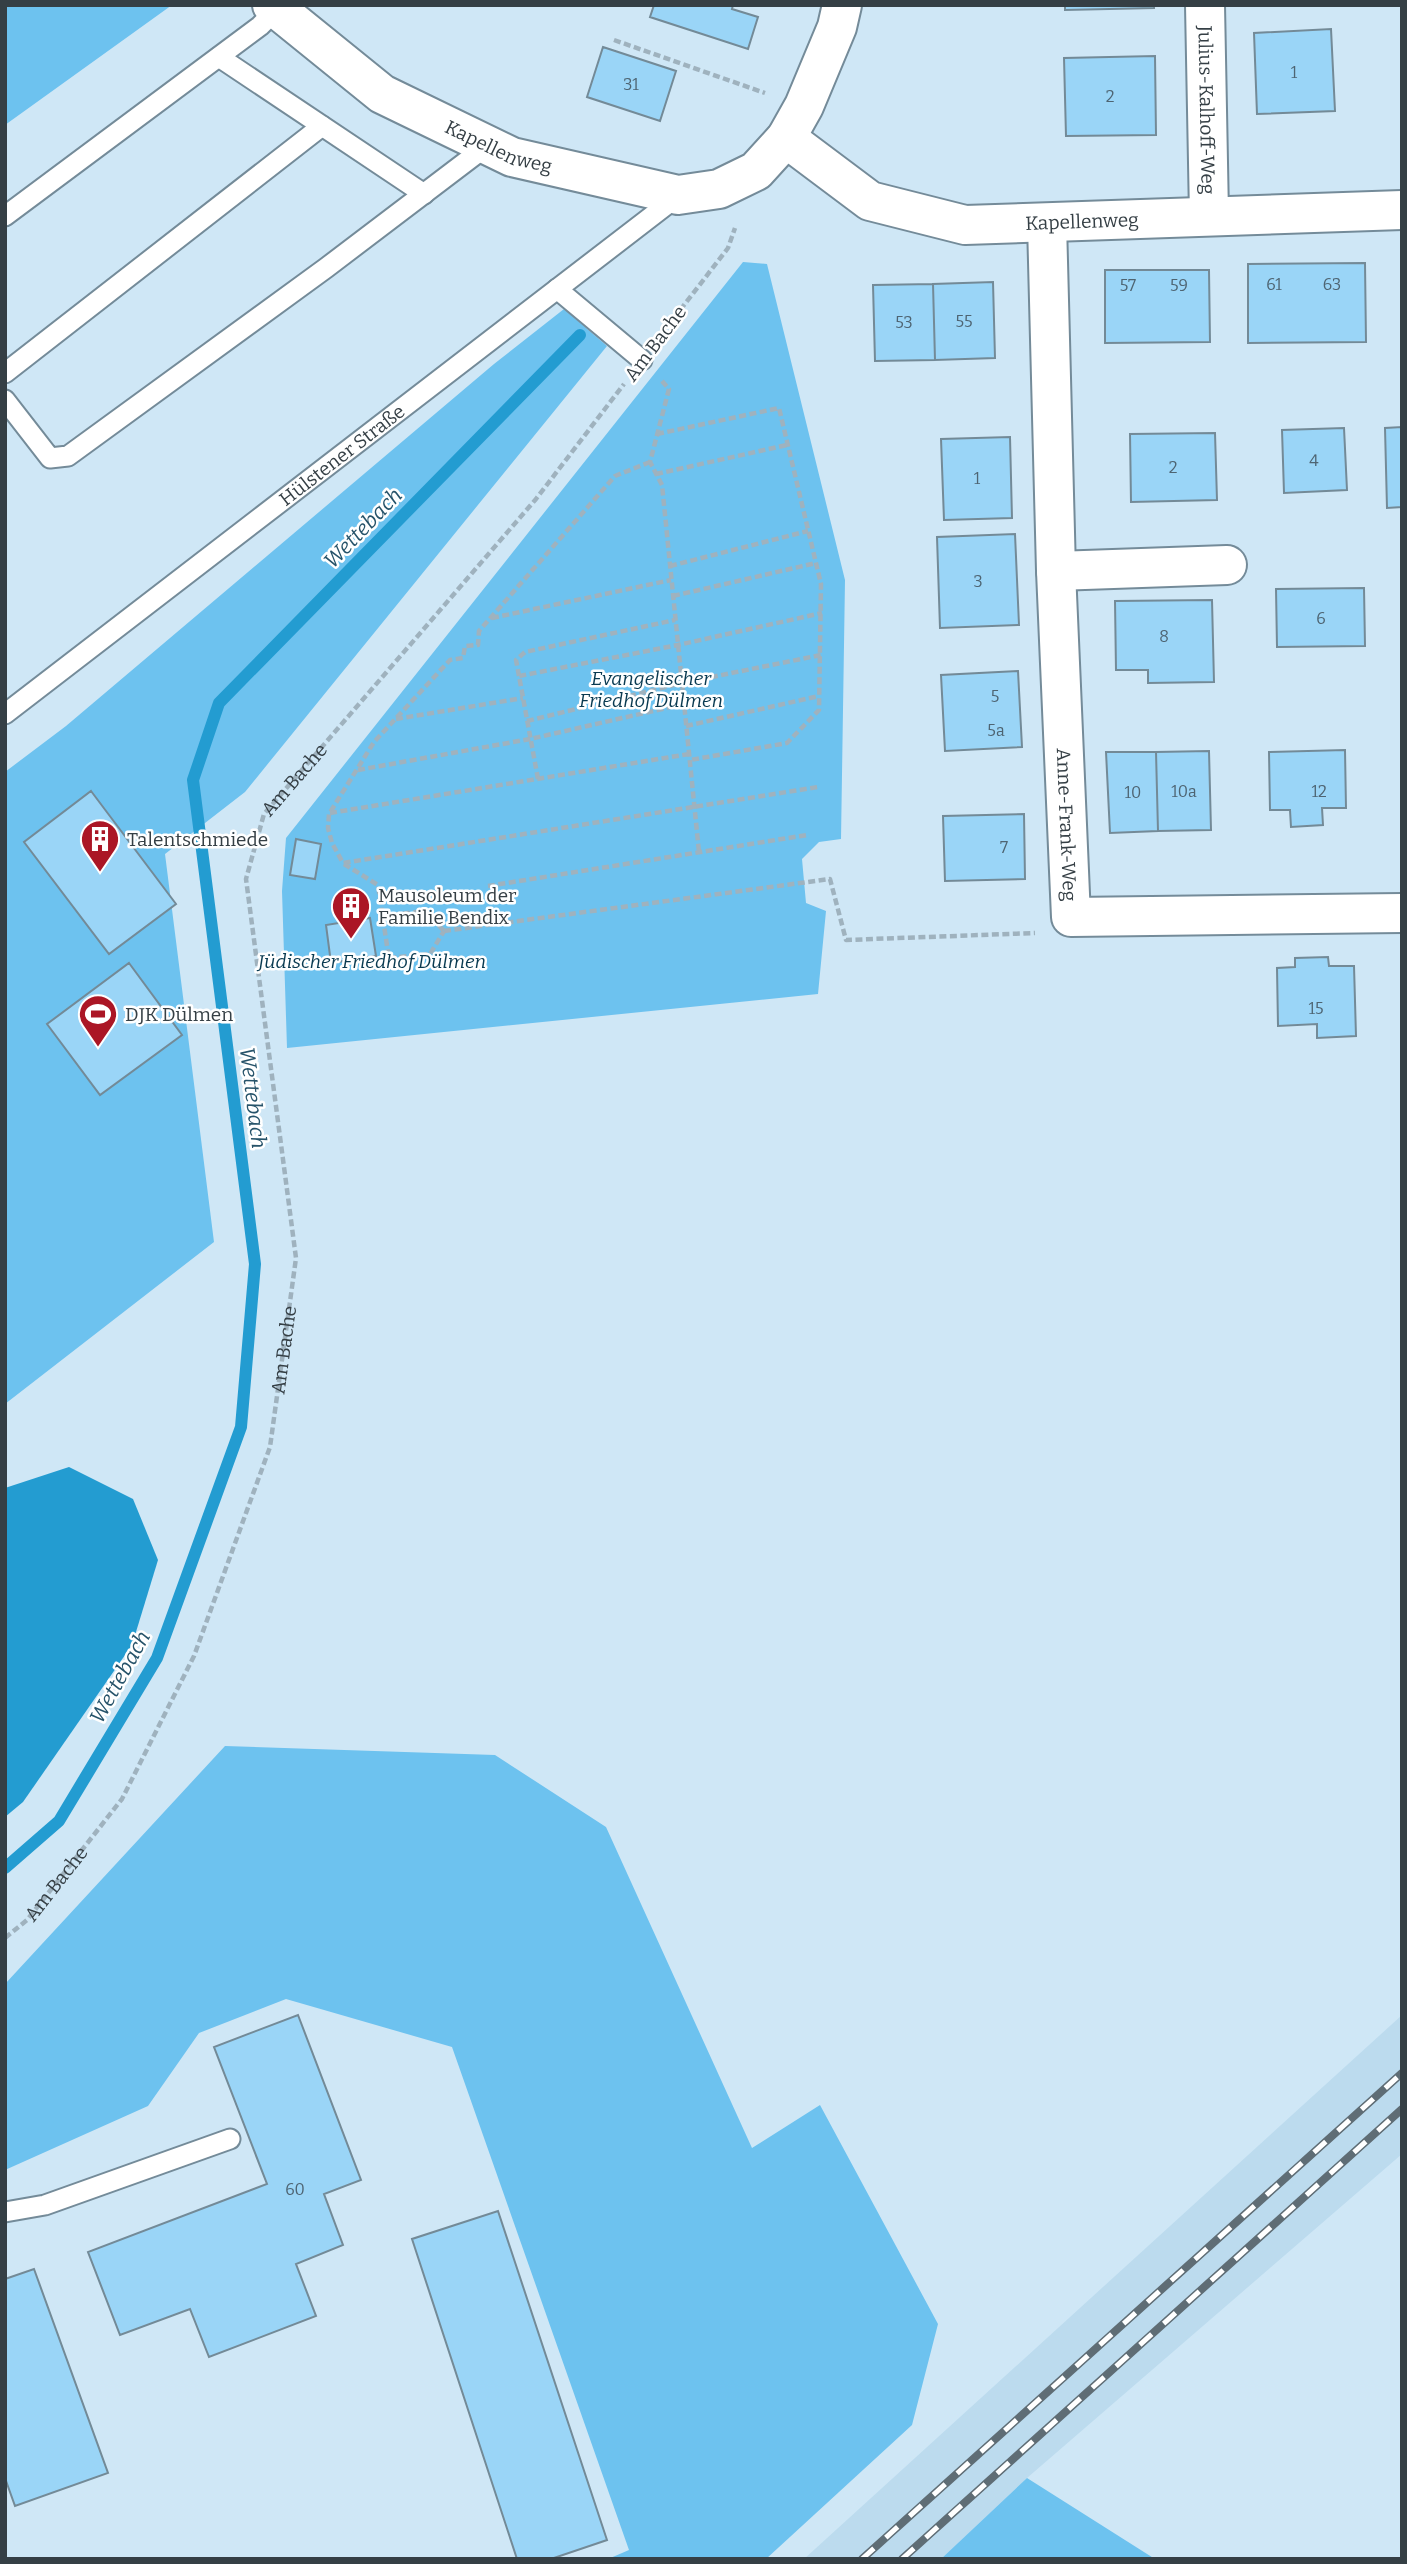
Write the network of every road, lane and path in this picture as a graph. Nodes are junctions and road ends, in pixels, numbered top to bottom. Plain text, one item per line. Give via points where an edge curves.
1 (842, 5) edge
2 (1205, 5) edge
3 (275, 7) edge
4 (614, 40) dead end
5 (219, 57) junction
6 (795, 122) junction
7 (322, 126) junction
8 (488, 145) junction
9 (756, 171) junction
10 (424, 194) junction
11 (678, 195) junction
12 (1402, 210) edge
13 (1209, 215) junction
14 (5, 216) edge
15 (1048, 223) junction
16 (557, 289) junction
17 (642, 360) junction
18 (5, 373) edge
19 (5, 400) edge
20 (657, 434) junction
21 (787, 445) junction
22 (650, 462) junction
23 (656, 474) junction
24 (808, 531) junction
25 (816, 563) junction
26 (1227, 565) dead end
27 (670, 566) junction
28 (1056, 570) junction
29 (672, 580) junction
30 (673, 596) junction
31 (822, 613) junction
32 (491, 618) junction
33 (676, 620) junction
34 (678, 645) junction
35 (821, 655) junction
36 (519, 676) junction
37 (682, 683) junction
38 (819, 696) junction
39 (523, 698) junction
40 (684, 704) junction
41 (5, 715) edge
42 (396, 719) junction
43 (527, 720) junction
44 (686, 726) junction
45 (530, 739) junction
46 (690, 757) junction
47 (357, 770) junction
48 (538, 779) junction
49 (818, 787) dead end
50 (694, 807) junction
51 (329, 814) junction
52 (807, 835) dead end
53 (699, 852) junction
54 (343, 863) junction
55 (488, 886) dead end
56 (1402, 913) edge
57 (382, 916) junction
58 (1071, 917) junction
59 (444, 931) junction
60 (389, 958) junction
61 (390, 966) dead end
62 (5, 1938) edge
63 (230, 2138) dead end
64 (6, 2215) edge

1 - 6 street via 837,27
2 - 13 street, Julius-Kalhoff-Weg
3 - 5 lane via 260,26
3 - 8 street, Kapellenweg via 382,94
4 - 6 path
5 - 7 lane
5 - 14 lane
6 - 9 street
6 - 15 street, Kapellenweg via 870,201 965,225
7 - 10 lane
7 - 18 lane
8 - 10 lane
8 - 11 street, Kapellenweg via 512,157
9 - 11 street, Kapellenweg via 719,189
9 - 17 path, Am Bache via 728,248
10 - 19 lane via 68,456 50,458
11 - 16 lane, Hülstener Straße
12 - 13 street, Kapellenweg
13 - 15 street, Kapellenweg
15 - 28 street, Anne-Frank-Weg
16 - 17 lane
16 - 41 lane, Hülstener Straße
17 - 20 path via 669,389
17 - 62 path, Am Bache via 536,499 264,814 246,878 296,1258 270,1447 194,1656 122,1799 27,1920
20 - 21 path via 779,408
20 - 22 path
21 - 23 path
21 - 24 path
22 - 23 path
22 - 32 path via 615,476
23 - 27 path via 662,485
24 - 25 path
24 - 27 path
25 - 30 path
25 - 31 path
26 - 28 street
27 - 29 path
28 - 58 street, Anne-Frank-Weg
29 - 30 path
29 - 32 path
30 - 33 path
31 - 34 path
31 - 35 path
32 - 42 path via 480,631 478,645 465,646 463,658 450,660
33 - 34 path
33 - 36 path via 525,652 516,660
34 - 36 path
34 - 37 path
35 - 37 path
35 - 38 path
36 - 39 path
37 - 40 path
37 - 43 path
38 - 44 path
38 - 46 path via 819,710 788,743
39 - 42 path
39 - 43 path
40 - 44 path
40 - 45 path
42 - 47 path via 374,742
43 - 45 path
44 - 46 path
45 - 47 path
45 - 48 path
46 - 48 path
46 - 50 path
47 - 51 path
48 - 51 path
49 - 50 path
50 - 53 path
50 - 54 path
51 - 54 path via 332,843
52 - 53 path
53 - 55 path
54 - 57 path via 378,885
56 - 58 street, Anne-Frank-Weg
57 - 59 path via 425,911
57 - 60 path
58 - 59 path via 1057,932 846,940 830,878
59 - 60 path via 430,954
60 - 61 path
63 - 64 lane

